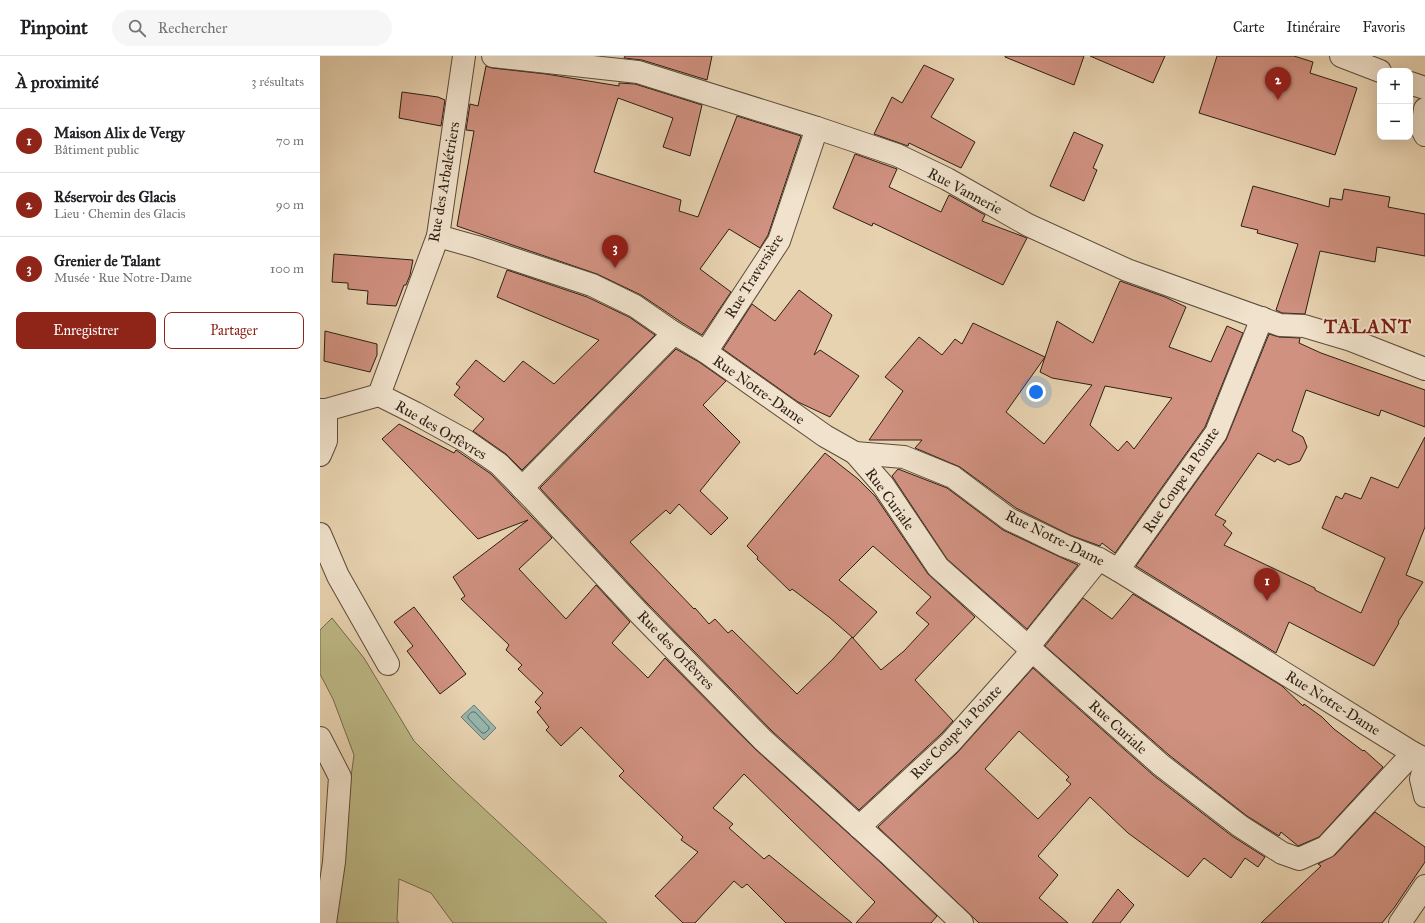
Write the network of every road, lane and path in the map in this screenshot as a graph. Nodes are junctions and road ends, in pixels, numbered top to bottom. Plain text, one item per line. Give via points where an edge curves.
1 (464, 56) edge
2 (493, 56) edge
3 (1341, 56) edge
4 (1377, 70) edge
5 (1413, 84) edge
6 (1425, 88) edge
7 (1425, 109) edge
8 (817, 128) junction
9 (1425, 135) edge
10 (438, 236) junction
11 (1262, 318) junction
12 (674, 333) junction
13 (706, 352) junction
14 (1425, 369) edge
15 (379, 395) junction
16 (323, 410) edge
17 (855, 452) junction
18 (320, 455) edge
19 (522, 488) junction
20 (320, 534) edge
21 (1099, 559) junction
22 (1118, 570) junction
23 (1030, 649) junction
24 (388, 664) dead end
25 (320, 738) edge
26 (1421, 759) edge
27 (1425, 796) edge
28 (859, 827) junction
29 (1423, 896) edge
30 (325, 923) edge
31 (962, 923) edge
32 (1400, 923) edge

1 - 10 street, Rue des Arbalétriers
2 - 8 street, Rue Vannerie via 638,72
3 - 4 street
5 - 6 street
7 - 9 street via 1422,128
8 - 11 street, Rue Vannerie via 897,156 947,179 1028,225 1127,270
8 - 13 street, Rue Traversière via 779,241
10 - 12 street, Rue Notre-Dame via 592,286 635,306
10 - 15 street, Rue des Arbalétriers
11 - 14 street, Rue Vannerie via 1280,325 1304,326 1351,340
11 - 22 street, Rue Coupe la Pointe via 1216,433
12 - 13 street, Rue Notre-Dame
12 - 19 street
13 - 17 street, Rue Notre-Dame via 825,436
15 - 16 street
15 - 19 street, Rue des Orfèvres via 466,441 499,464
16 - 18 street via 326,441
17 - 21 street, Rue Notre-Dame via 904,457 953,477 1009,519
17 - 23 street, Rue Curiale via 883,485 938,568
19 - 28 street, Rue des Orfèvres via 763,740
20 - 24 street via 338,576
21 - 22 street, Rue Notre-Dame
21 - 23 street, Rue Coupe la Pointe
22 - 26 street, Rue Notre-Dame
23 - 26 street, Rue Curiale via 1161,765 1240,826 1282,853 1299,859 1326,847
23 - 28 street, Rue Coupe la Pointe via 950,743
25 - 30 street via 340,777 334,862
26 - 27 street via 1421,779
28 - 31 street, Rue des Orfèvres
29 - 32 street

